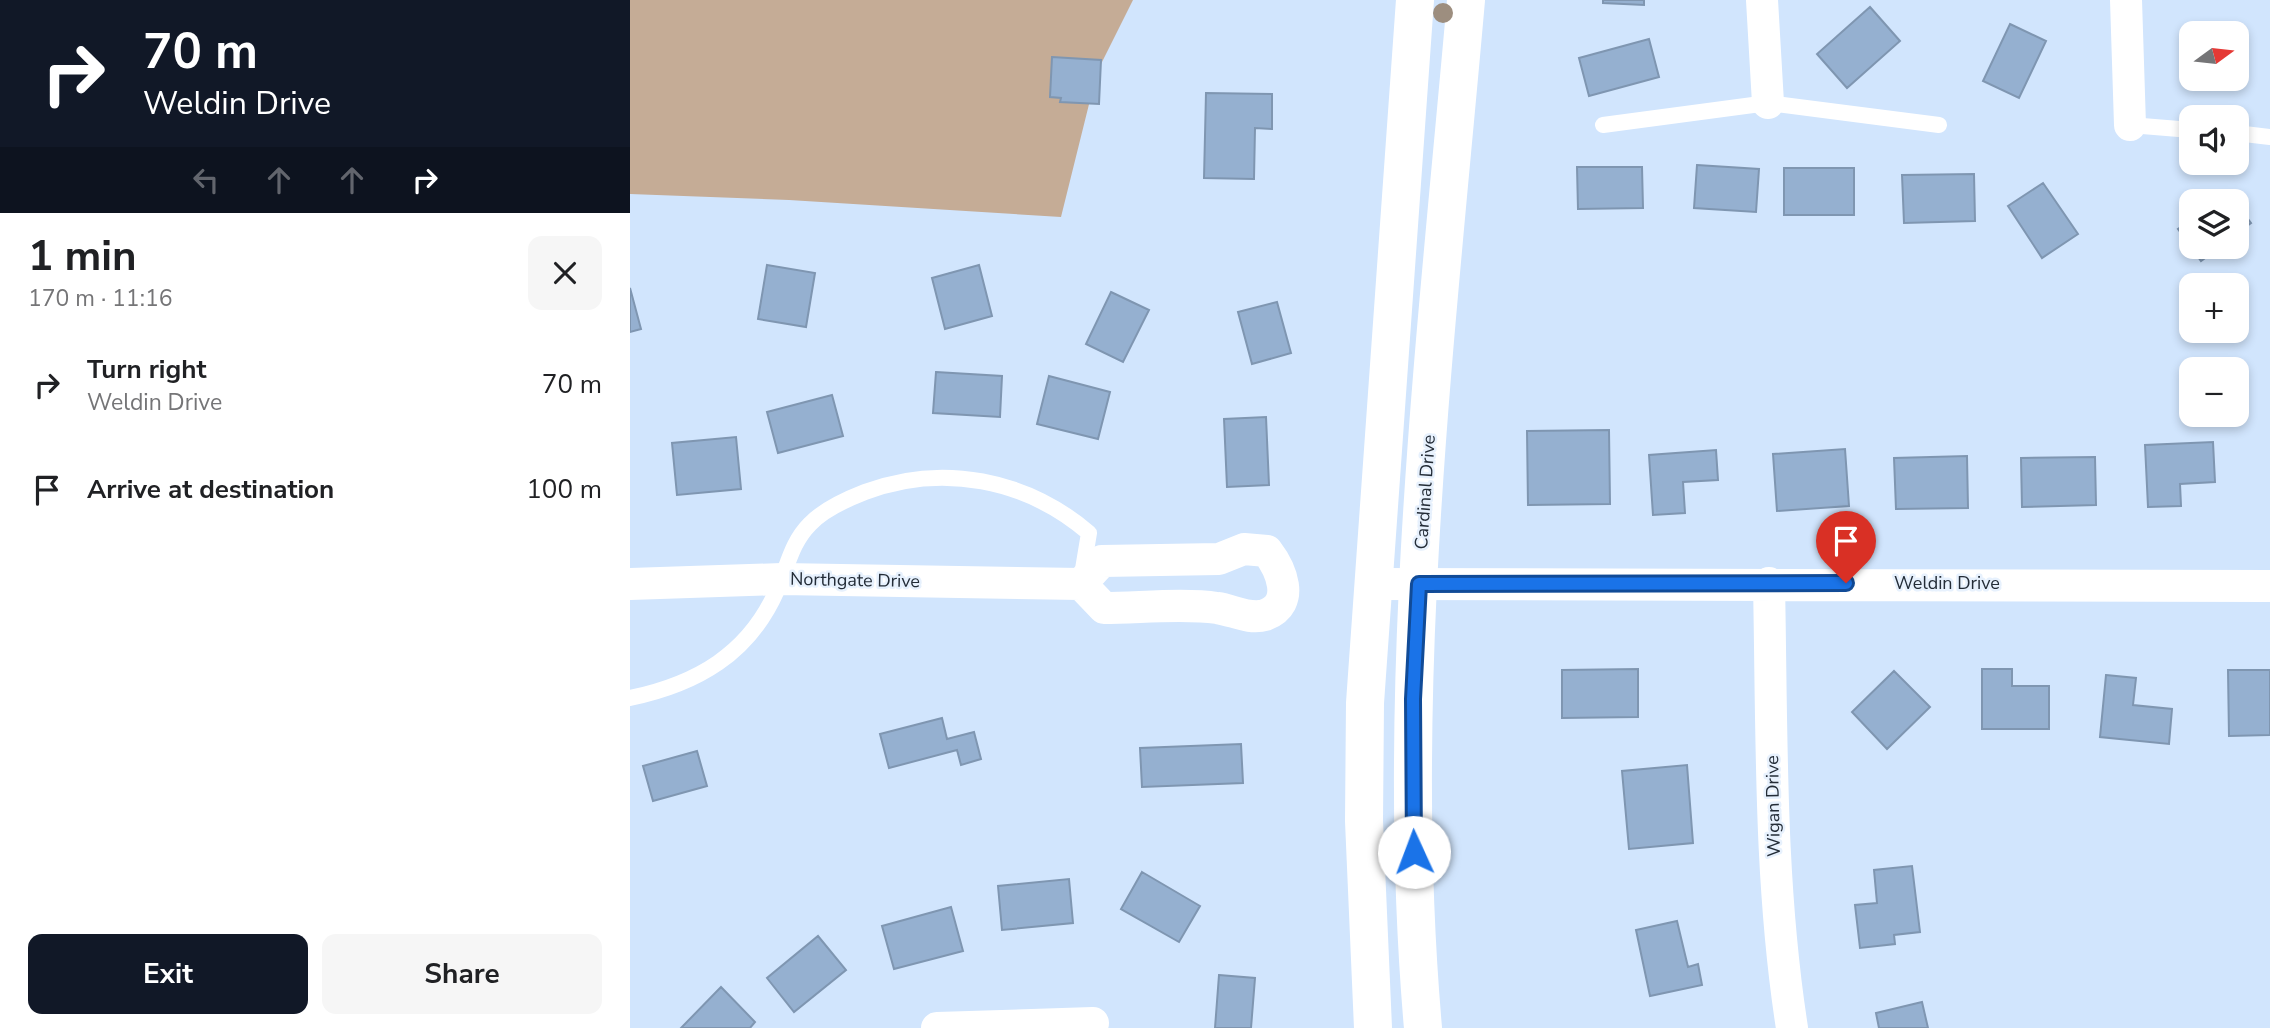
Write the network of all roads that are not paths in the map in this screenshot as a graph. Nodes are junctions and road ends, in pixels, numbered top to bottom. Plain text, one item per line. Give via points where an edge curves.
1 (1415, 0) edge
2 (1466, 0) edge
3 (1762, 0) edge
4 (2126, 0) edge
5 (1768, 103) junction
6 (1603, 125) dead end
7 (1939, 125) dead end
8 (2130, 125) joint
9 (2179, 129) edge
10 (2249, 135) edge
11 (2270, 137) edge
12 (782, 579) junction
13 (1769, 583) junction
14 (630, 584) edge
15 (1081, 584) junction
16 (1371, 584) junction
17 (1419, 584) junction
18 (2270, 586) edge
19 (630, 698) edge
20 (1093, 1023) dead end
21 (937, 1028) edge
22 (1373, 1028) edge
23 (1423, 1028) edge
24 (1792, 1028) edge

1 - 16 main road
2 - 17 main road, Cardinal Drive
3 - 5 street
4 - 8 street
5 - 6 lane
5 - 7 lane
8 - 9 lane
10 - 11 lane
12 - 14 street, Northgate Drive
12 - 15 street, Northgate Drive
12 - 15 lane via 800,535 812,521 847,499 888,484 952,477 1009,486 1073,519 1089,533
12 - 19 lane via 752,633 723,662 694,678
13 - 17 street, Weldin Drive
13 - 18 street, Weldin Drive
13 - 24 street, Wigan Drive via 1774,874
15 - 15 street via 1104,608 1217,608 1245,615 1266,614 1279,603 1284,586 1279,567 1267,551 1244,548 1219,559 1102,561
16 - 17 street, Weldin Drive
16 - 22 main road via 1364,821
17 - 23 main road, Cardinal Drive via 1413,827
20 - 21 street

